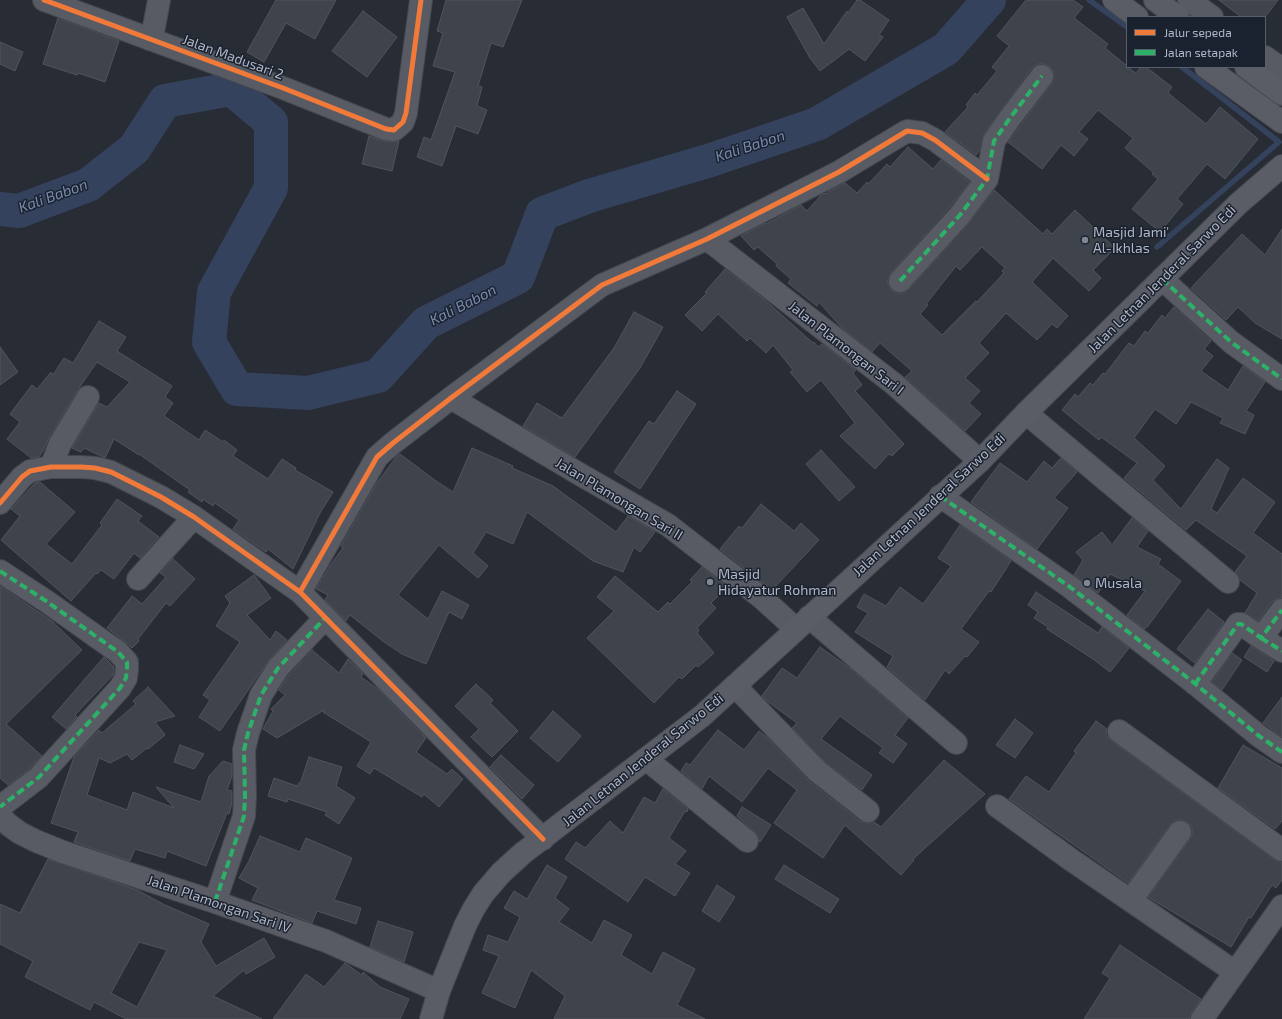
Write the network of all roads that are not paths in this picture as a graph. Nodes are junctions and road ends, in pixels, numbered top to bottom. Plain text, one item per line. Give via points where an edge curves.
1 (44, 0) edge
2 (159, 0) edge
3 (421, 0) edge
4 (1114, 0) edge
5 (1155, 0) edge
6 (1189, 0) edge
7 (1136, 16) edge
8 (1177, 16) edge
9 (1211, 16) edge
10 (149, 39) junction
11 (1266, 58) edge
12 (1207, 68) edge
13 (1247, 68) edge
14 (1282, 69) edge
15 (1042, 76) dead end
16 (1282, 94) edge
17 (1282, 122) edge
18 (1282, 166) edge
19 (987, 179) junction
20 (707, 239) junction
21 (1162, 279) junction
22 (900, 281) dead end
23 (1282, 379) edge
24 (88, 397) dead end
25 (451, 398) junction
26 (1026, 413) junction
27 (980, 461) junction
28 (51, 467) junction
29 (940, 496) junction
30 (0, 503) edge
31 (194, 517) junction
32 (0, 571) edge
33 (138, 579) dead end
34 (1228, 582) dead end
35 (300, 592) junction
36 (1282, 610) edge
37 (325, 618) junction
38 (802, 623) junction
39 (1261, 638) junction
40 (1282, 651) edge
41 (1195, 684) junction
42 (735, 686) junction
43 (1119, 731) dead end
44 (956, 743) dead end
45 (1282, 752) edge
46 (646, 759) junction
47 (997, 806) dead end
48 (0, 807) edge
49 (868, 810) dead end
50 (0, 816) edge
51 (1180, 832) dead end
52 (543, 839) junction
53 (747, 841) dead end
54 (1282, 850) edge
55 (1131, 900) junction
56 (215, 902) junction
57 (1282, 906) edge
58 (1235, 972) junction
59 (439, 991) junction
60 (431, 1019) edge
61 (1202, 1019) edge

1 - 10 street, Jalan Madusari 2
2 - 10 street
3 - 10 street, Jalan Madusari 2 via 406,113 403,122 394,130 386,130 283,88
4 - 7 main road
5 - 8 main road
6 - 9 street
11 - 14 street
12 - 17 main road
13 - 16 main road
15 - 19 street via 994,141
18 - 21 main road, Jalan Letnan Jenderal Sarwo Edi via 1238,204
19 - 20 street via 935,140 922,133 906,131 839,172
19 - 22 street via 960,215
20 - 25 street via 602,285
20 - 27 street, Jalan Plamongan Sari I via 894,384
21 - 23 street via 1231,342
21 - 26 main road, Jalan Letnan Jenderal Sarwo Edi
24 - 28 street via 60,444
25 - 35 street via 377,457
25 - 38 street, Jalan Plamongan Sari II via 668,525 762,598
26 - 27 main road, Jalan Letnan Jenderal Sarwo Edi
26 - 34 street
27 - 29 main road, Jalan Letnan Jenderal Sarwo Edi
28 - 30 street via 30,471
28 - 31 street via 88,467 111,472
29 - 38 main road, Jalan Letnan Jenderal Sarwo Edi
29 - 41 street via 1070,587
31 - 33 street
31 - 35 street
32 - 48 street via 118,652 127,662 126,678 120,688 39,777
35 - 37 street
36 - 39 street
37 - 52 street
37 - 56 street via 278,668 261,695 244,750 244,816
38 - 42 main road, Jalan Letnan Jenderal Sarwo Edi
38 - 44 street, Jalan Plamongan Sari II
39 - 40 street
39 - 41 street via 1238,624
41 - 45 street
42 - 46 main road, Jalan Letnan Jenderal Sarwo Edi via 702,716
42 - 49 street via 817,771
43 - 54 street
46 - 52 main road, Jalan Letnan Jenderal Sarwo Edi
46 - 53 street
47 - 55 street
50 - 56 street, Jalan Plamongan Sari IV via 20,832 56,849
51 - 55 street
52 - 59 main road, Jalan Letnan Jenderal Sarwo Edi via 501,873 483,894 465,926
55 - 58 street
56 - 59 street, Jalan Plamongan Sari IV via 326,940
57 - 58 street
58 - 61 street
59 - 60 main road, Jalan Letnan Jenderal Sarwo Edi

